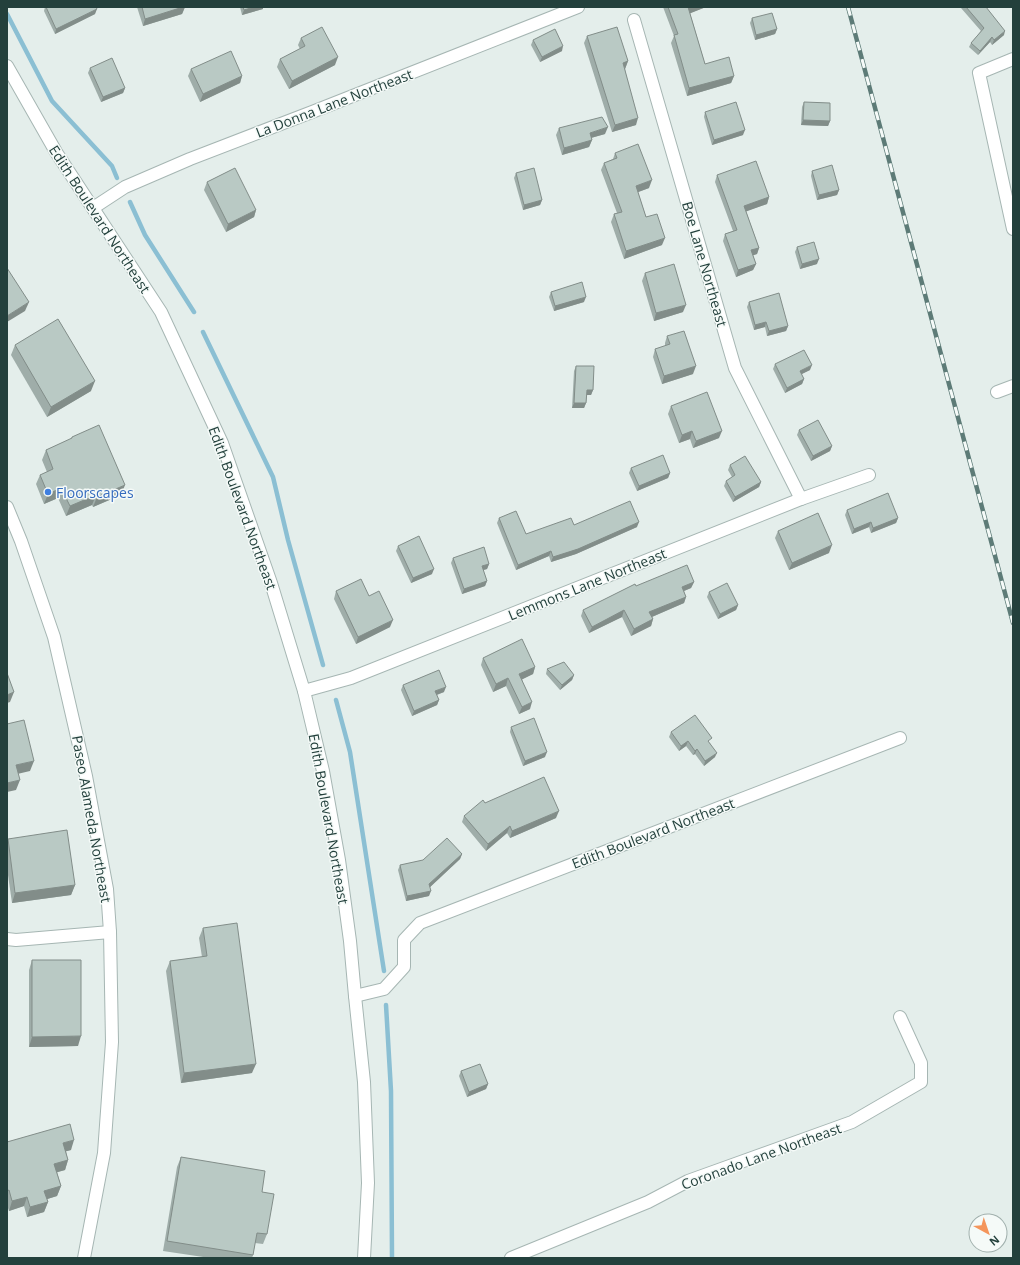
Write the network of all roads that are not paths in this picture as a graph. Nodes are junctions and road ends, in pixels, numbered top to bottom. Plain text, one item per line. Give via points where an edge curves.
1 (578, 7) edge
2 (634, 20) dead end
3 (1013, 59) edge
4 (7, 66) edge
5 (93, 208) junction
6 (1013, 229) edge
7 (1013, 386) edge
8 (997, 392) dead end
9 (869, 475) dead end
10 (801, 499) junction
11 (7, 507) edge
12 (304, 691) junction
13 (900, 738) dead end
14 (110, 932) junction
15 (7, 939) edge
16 (355, 996) junction
17 (900, 1017) dead end
18 (84, 1258) edge
19 (364, 1258) edge
20 (511, 1258) edge

1 - 5 street, La Donna Lane Northeast via 190,159 125,187
2 - 10 street, Boe Lane Northeast via 735,368
3 - 6 street via 979,73
4 - 5 street, Edith Boulevard Northeast via 56,152
5 - 12 street, Edith Boulevard Northeast via 161,312 222,443 271,583
7 - 8 street
9 - 10 street, Lemmons Lane Northeast
10 - 12 street, Lemmons Lane Northeast via 351,678
11 - 14 street, Paseo Alameda Northeast via 54,637 86,776 107,889
12 - 16 street, Edith Boulevard Northeast via 323,771 339,860
13 - 16 street, Edith Boulevard Northeast via 420,923 404,940 404,967 384,990
14 - 15 street
14 - 18 street, Paseo Alameda Northeast via 112,1042 104,1153
16 - 19 street, Edith Boulevard Northeast via 364,1082 368,1183
17 - 20 street, Coronado Lane Northeast via 921,1063 921,1082 852,1122 688,1181 648,1202

